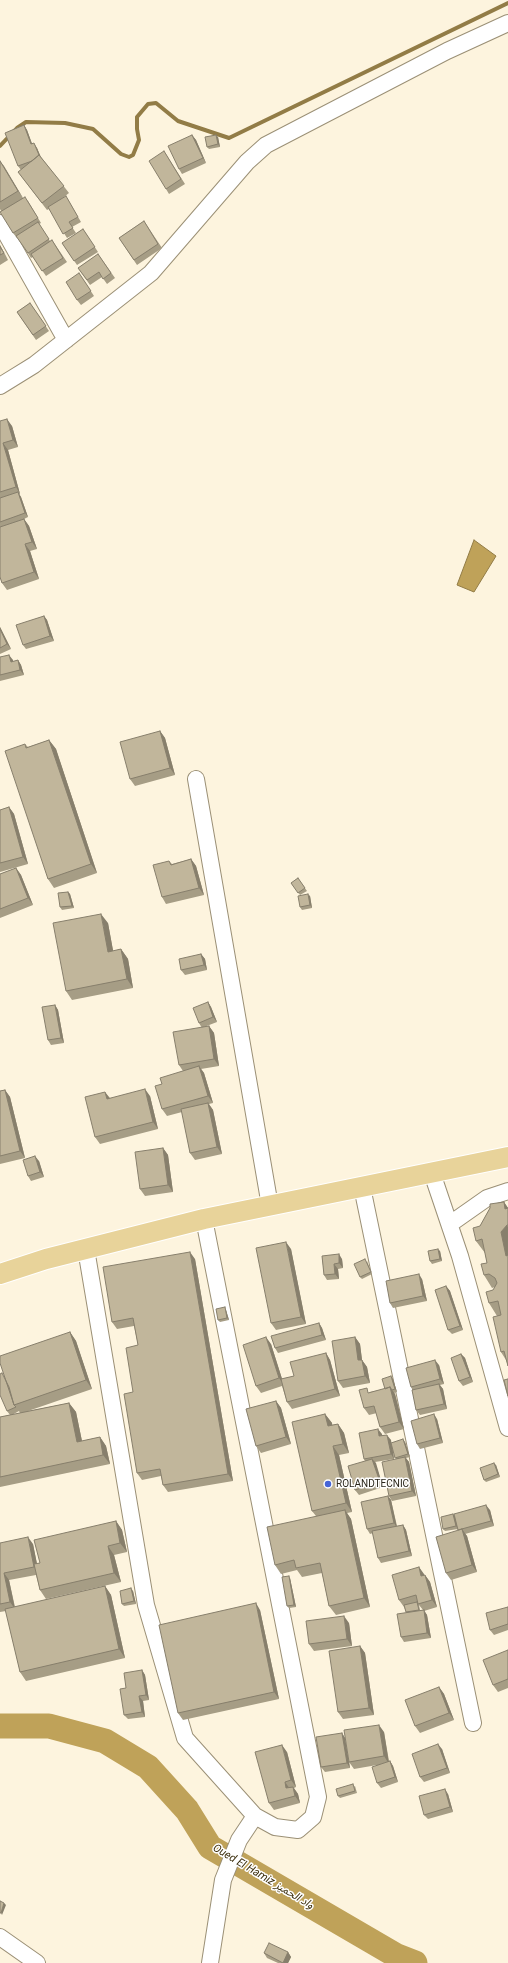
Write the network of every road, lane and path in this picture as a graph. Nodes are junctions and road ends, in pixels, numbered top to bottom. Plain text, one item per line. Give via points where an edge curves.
1 (508, 23) edge
2 (0, 223) edge
3 (66, 340) junction
4 (0, 386) edge
5 (196, 779) dead end
6 (508, 1157) edge
7 (432, 1173) junction
8 (362, 1187) junction
9 (508, 1190) edge
10 (270, 1206) junction
11 (204, 1219) junction
12 (450, 1224) junction
13 (86, 1249) junction
14 (0, 1274) edge
15 (508, 1428) edge
16 (473, 1723) dead end
17 (255, 1816) junction
18 (0, 1937) edge
19 (37, 1963) edge
20 (210, 1963) edge

1 - 3 street via 446,51 266,145 247,162 151,274
2 - 3 street
3 - 4 street via 34,365
5 - 10 street
6 - 7 main road
7 - 8 main road
7 - 12 street
8 - 10 main road
8 - 16 street
9 - 12 street via 487,1198
10 - 11 main road
11 - 13 main road
11 - 17 street via 318,1797 313,1817 298,1830 275,1827
12 - 15 street
13 - 14 main road
13 - 17 street via 146,1605 185,1738
17 - 20 street via 239,1840 223,1880
18 - 19 street

